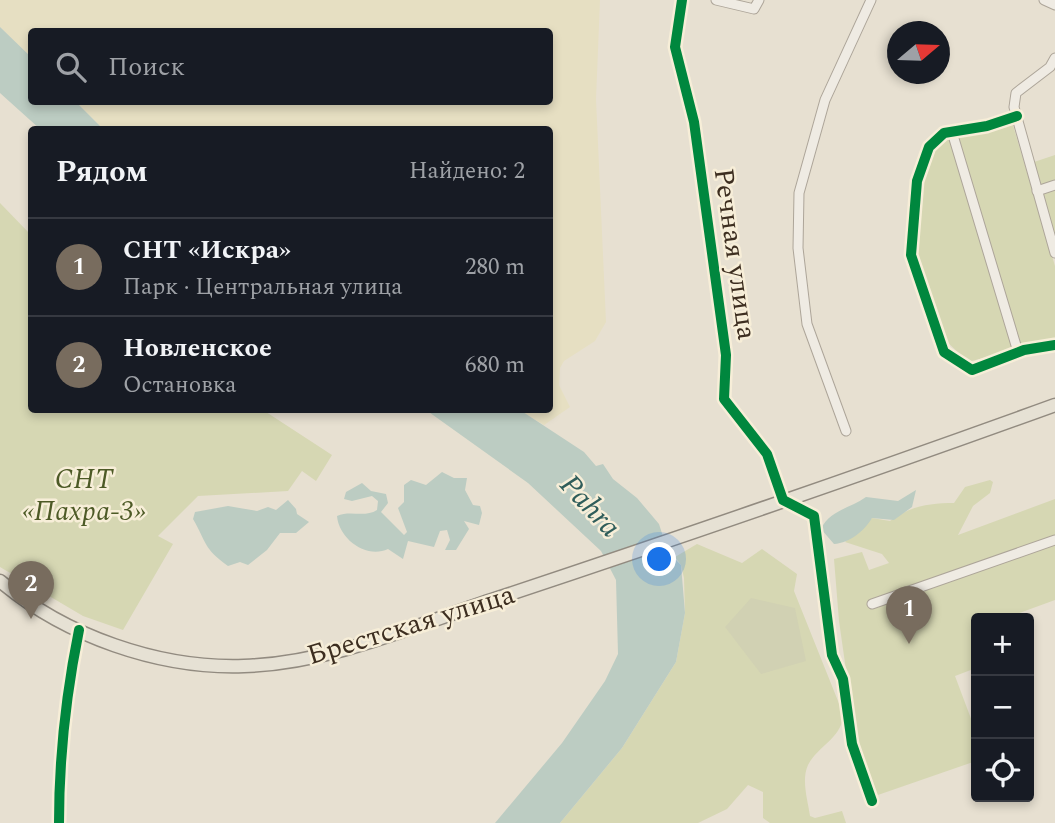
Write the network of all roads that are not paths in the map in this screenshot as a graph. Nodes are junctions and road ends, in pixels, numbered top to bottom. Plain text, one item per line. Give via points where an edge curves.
1 (682, 0) edge
2 (716, 0) edge
3 (759, 0) edge
4 (871, 0) edge
5 (1044, 0) edge
6 (1055, 5) edge
7 (1055, 58) edge
8 (1017, 116) junction
9 (952, 132) junction
10 (1055, 186) edge
11 (1037, 191) junction
12 (1054, 248) edge
13 (1055, 345) edge
14 (1018, 352) junction
15 (1055, 405) edge
16 (846, 431) dead end
17 (783, 500) junction
18 (1055, 540) edge
19 (0, 581) edge
20 (872, 604) dead end
21 (79, 631) junction
22 (872, 801) dead end
23 (59, 823) edge

1 - 17 street, Речная улица via 675,47 694,122 726,355 724,399 767,454
2 - 3 street via 754,9
4 - 16 street via 825,100 799,193 798,248 807,324
5 - 6 street
7 - 8 street via 1016,93
8 - 9 street
8 - 11 street
9 - 14 street
9 - 14 street via 929,146 917,181 911,255 925,303 944,352 972,370
10 - 11 street
11 - 12 street
13 - 14 street
15 - 17 main road, Брестская улица
17 - 21 main road, Брестская улица via 349,649 280,663 229,666 173,660
17 - 22 street via 814,516 832,655 843,679 852,744
18 - 20 street
19 - 21 main road, Брестская улица
21 - 23 street via 71,665

